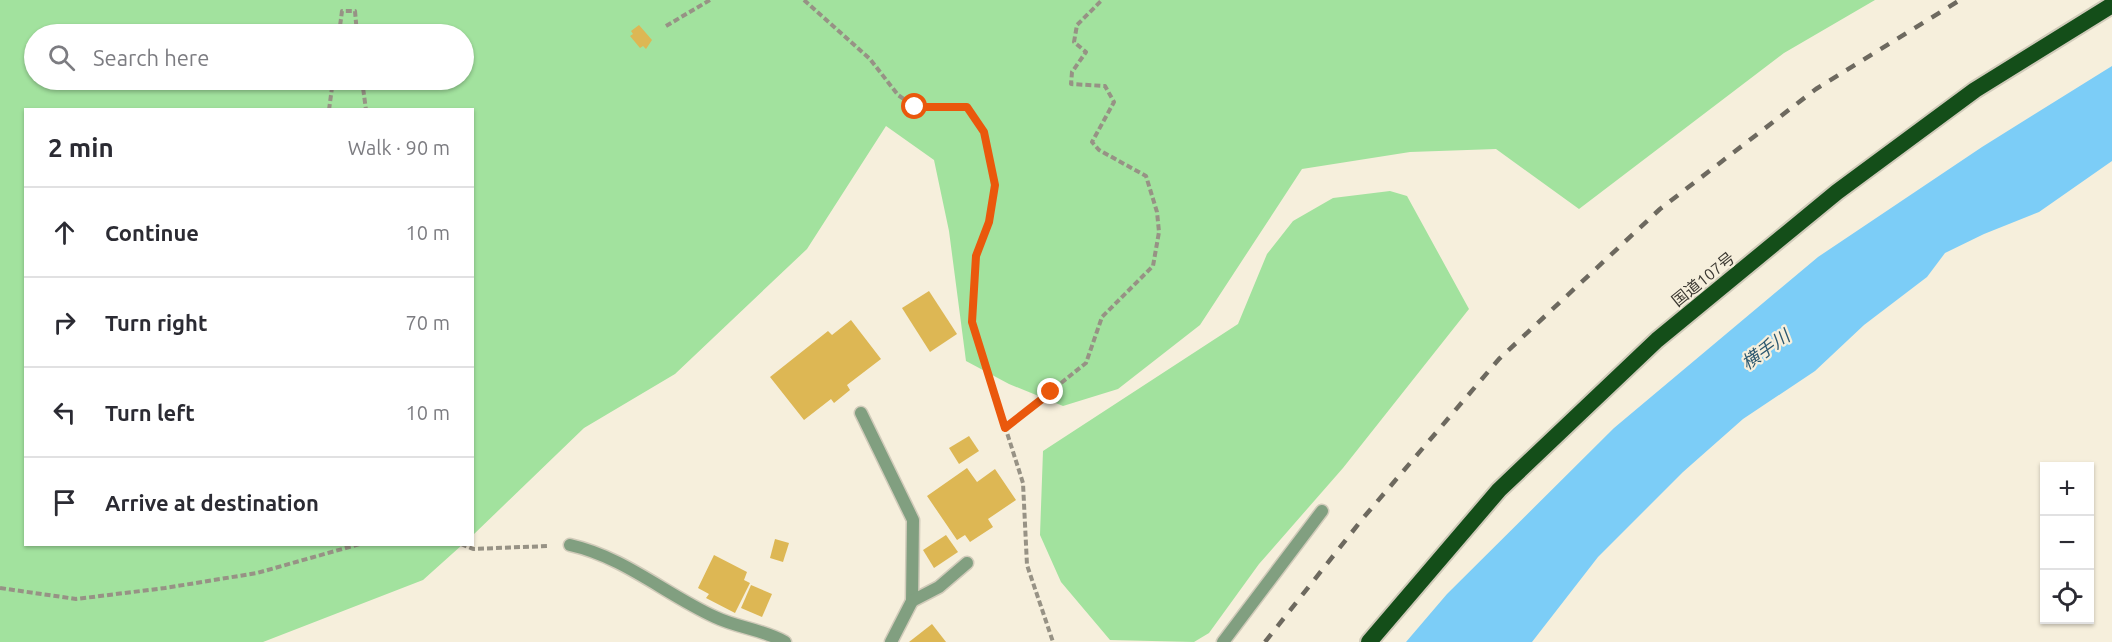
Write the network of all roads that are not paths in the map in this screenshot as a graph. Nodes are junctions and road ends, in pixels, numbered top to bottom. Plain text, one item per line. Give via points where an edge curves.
1 (2112, 5) edge
2 (861, 413) dead end
3 (1323, 511) dead end
4 (570, 545) road end
5 (968, 563) dead end
6 (912, 601) junction
7 (784, 642) edge
8 (891, 642) edge
9 (1223, 642) edge
10 (1370, 642) edge

1 - 10 highway, 国道107号 via 1975,90 1846,185 1657,340 1499,489
2 - 6 street via 913,520
3 - 9 street
4 - 7 street via 594,551 716,618 767,632
5 - 6 street via 939,587
6 - 8 street

